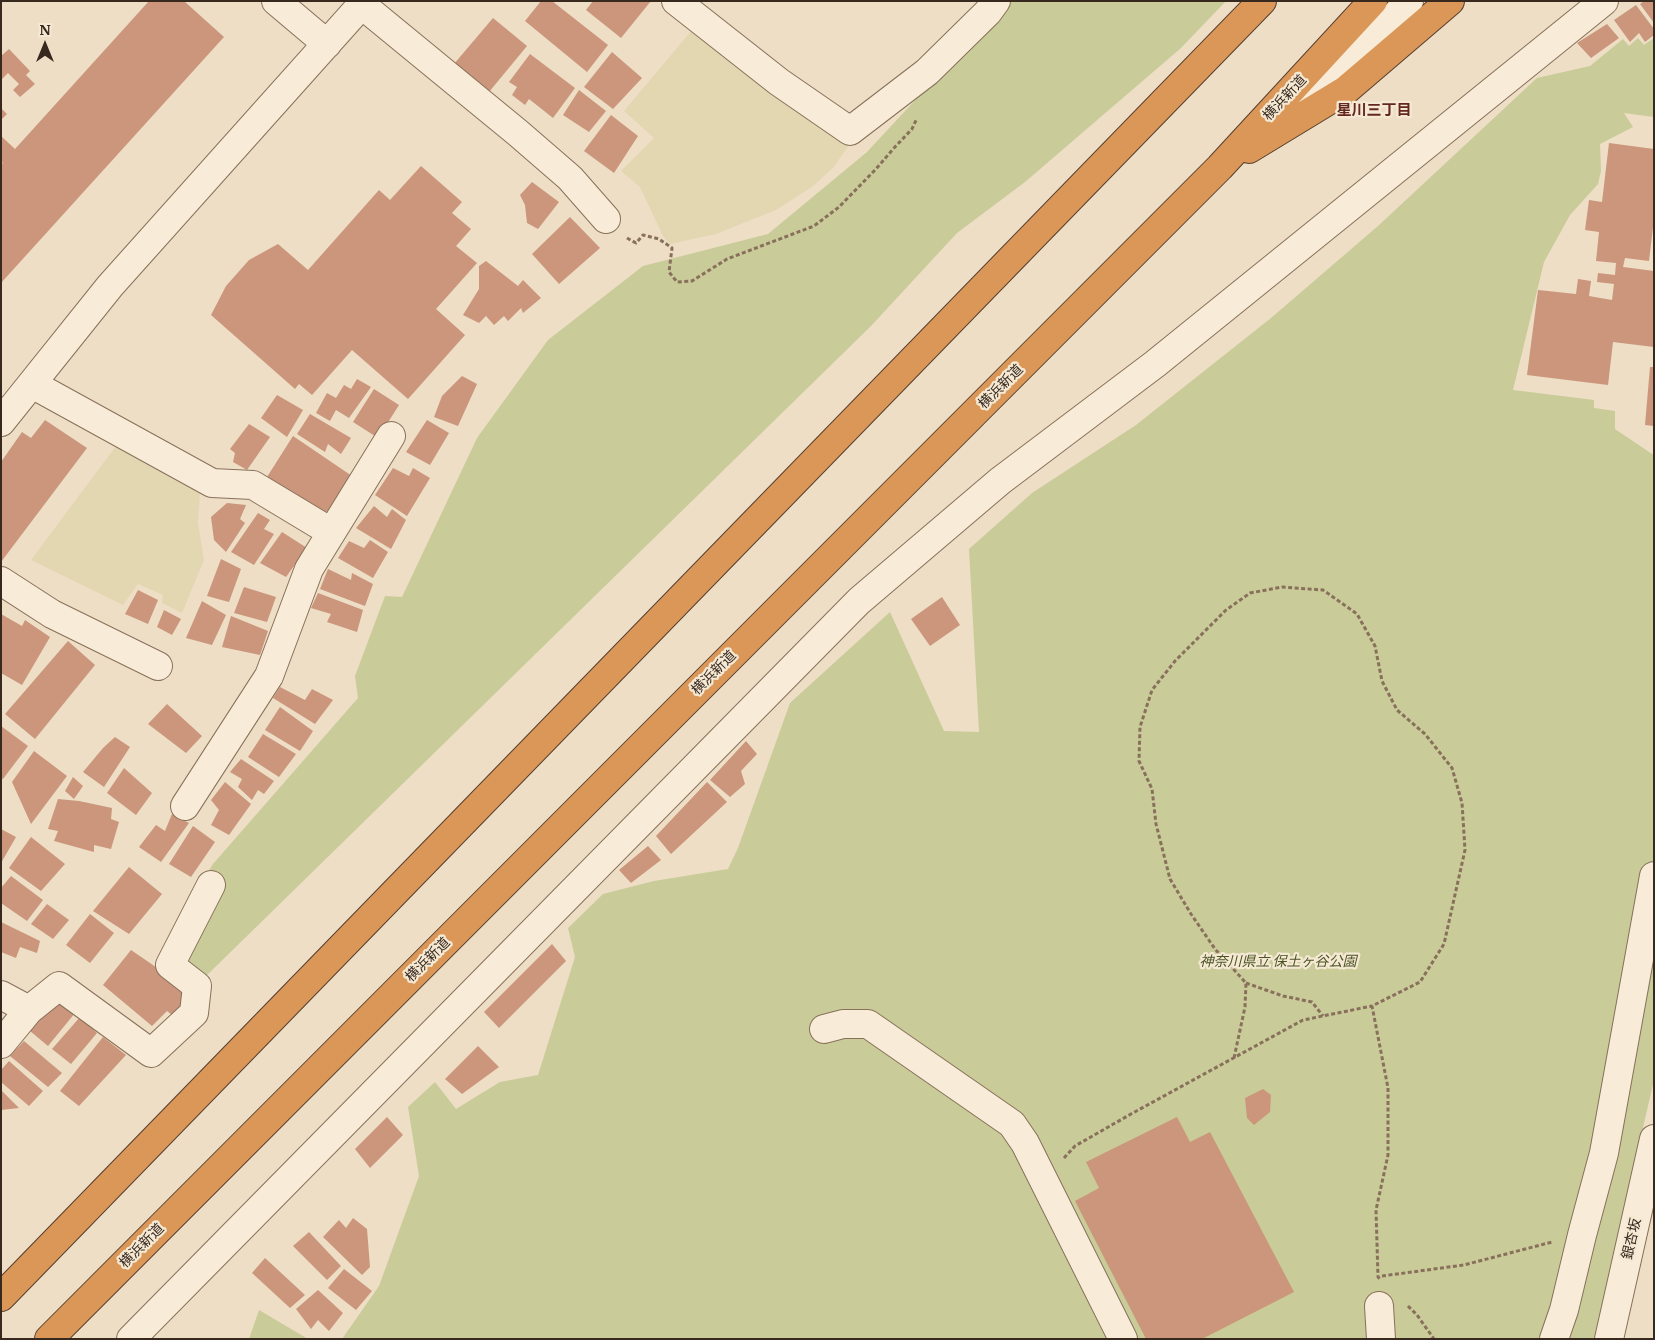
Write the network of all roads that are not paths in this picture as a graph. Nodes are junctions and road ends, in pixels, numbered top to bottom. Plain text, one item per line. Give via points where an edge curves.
1 (276, 1) edge
2 (676, 1) edge
3 (996, 1) edge
4 (1262, 1) edge
5 (1373, 1) edge
6 (1408, 1) edge
7 (1450, 1) edge
8 (1604, 1) edge
9 (364, 3) edge
10 (327, 44) junction
11 (1295, 121) junction
12 (1220, 167) junction
13 (606, 219) road end
14 (32, 384) junction
15 (1, 422) edge
16 (390, 436) dead end
17 (330, 532) junction
18 (1, 580) edge
19 (158, 666) dead end
20 (185, 806) dead end
21 (1654, 876) edge
22 (211, 885) dead end
23 (1, 996) edge
24 (29, 1010) junction
25 (824, 1029) dead end
26 (1, 1044) edge
27 (1654, 1139) edge
28 (1651, 1171) edge
29 (1, 1297) edge
30 (1379, 1306) road end
31 (49, 1339) edge
32 (131, 1339) edge
33 (1123, 1339) edge
34 (1381, 1339) edge
35 (1554, 1339) edge
36 (1609, 1339) edge

1 - 10 street
2 - 3 street via 779,82 850,131 927,72
4 - 29 highway
5 - 12 highway, 横浜新道
6 - 11 street
7 - 11 highway via 1346,90
8 - 32 street via 1155,364 1000,481 859,601
9 - 10 street
9 - 13 street via 570,178
10 - 14 street via 110,286
11 - 12 highway
12 - 31 highway, 横浜新道
14 - 15 street
14 - 17 street via 212,483 253,485
16 - 17 street
17 - 20 street via 309,569 269,676
18 - 19 street via 52,614
21 - 35 street via 1604,1153
22 - 24 street via 170,966 197,986 194,1013 151,1053 59,986
23 - 24 street
24 - 26 street
25 - 33 street via 843,1024 868,1024 1012,1124 1025,1143
27 - 28 street, 銀杏坂
28 - 36 street, 銀杏坂
30 - 34 street

